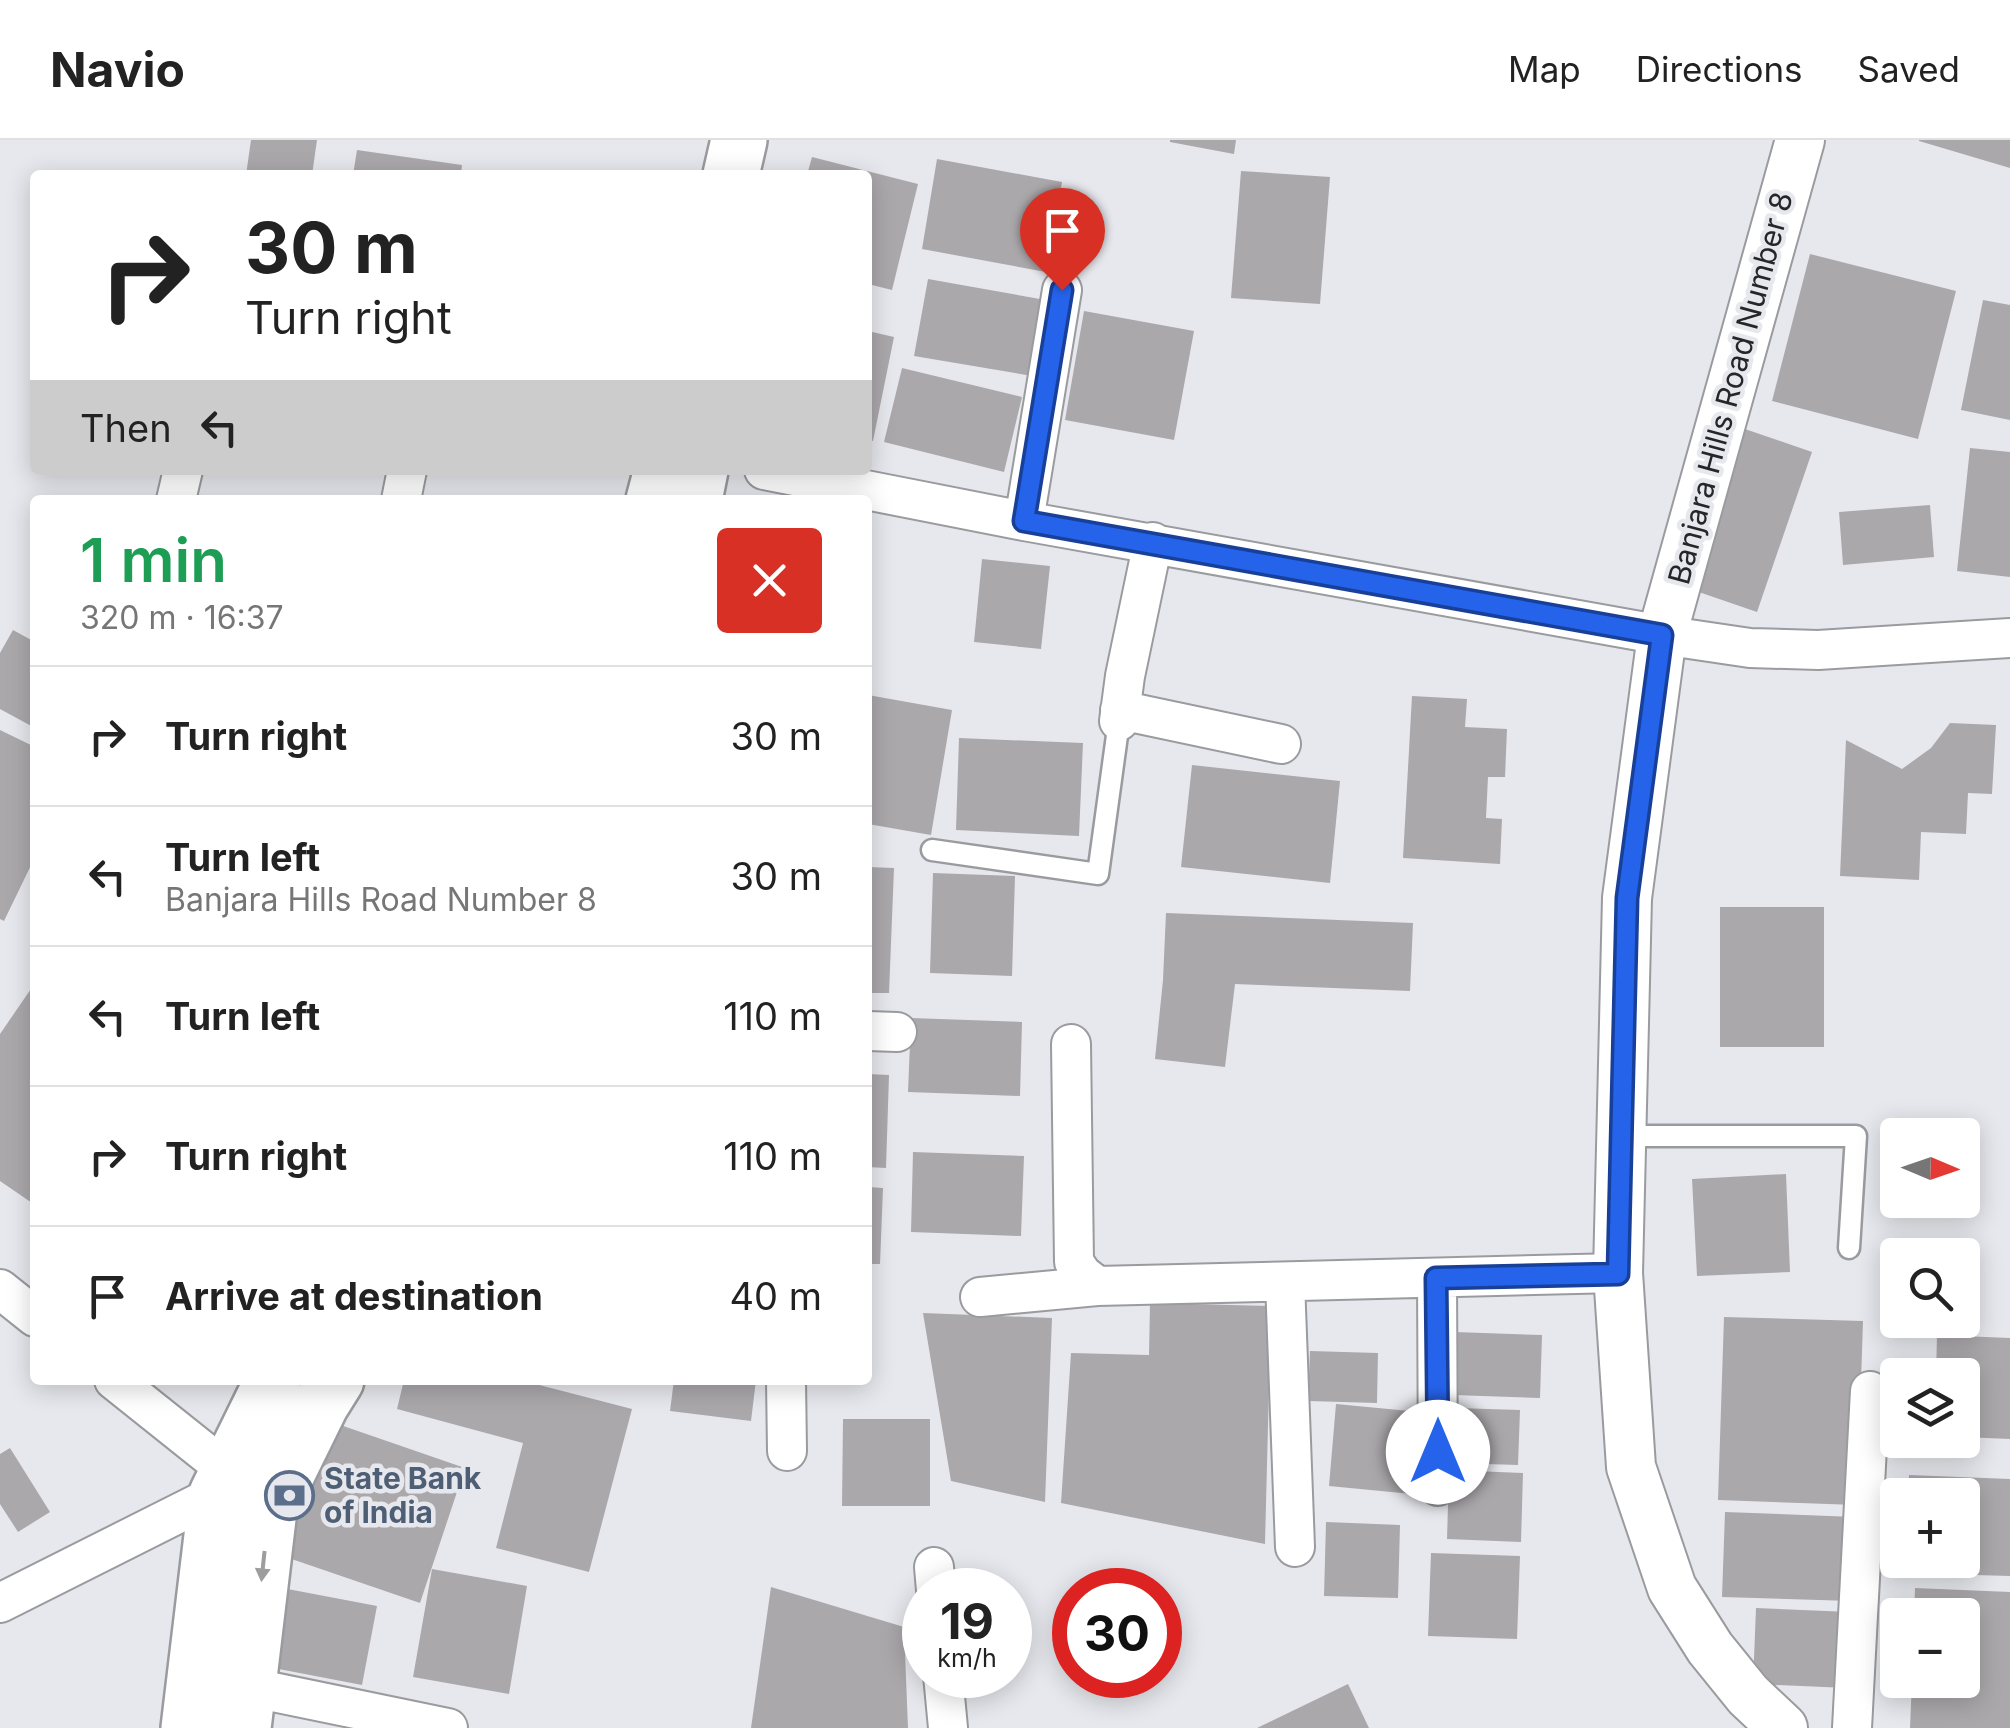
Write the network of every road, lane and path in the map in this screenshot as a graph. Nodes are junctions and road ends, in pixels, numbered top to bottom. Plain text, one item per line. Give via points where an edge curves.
1 (740, 140) edge
2 (770, 140) edge
3 (1800, 140) edge
4 (732, 170) edge
5 (764, 170) edge
6 (1062, 290) dead end
7 (789, 475) edge
8 (1024, 521) junction
9 (1153, 542) junction
10 (1662, 635) junction
11 (2010, 638) edge
12 (1120, 715) junction
13 (1281, 744) dead end
14 (932, 850) dead end
15 (1071, 1044) dead end
16 (1620, 1136) junction
17 (1849, 1248) dead end
18 (1618, 1274) junction
19 (1436, 1278) junction
20 (1286, 1282) junction
21 (1097, 1286) junction
22 (0, 1289) edge
23 (980, 1297) dead end
24 (30, 1313) edge
25 (119, 1385) edge
26 (270, 1385) edge
27 (333, 1385) edge
28 (786, 1385) edge
29 (1870, 1391) dead end
30 (787, 1451) dead end
31 (222, 1482) junction
32 (1438, 1486) dead end
33 (277, 1495) junction
34 (1295, 1547) dead end
35 (0, 1604) edge
36 (945, 1698) edge
37 (246, 1707) edge
38 (189, 1728) edge
39 (448, 1728) edge
40 (948, 1728) edge
41 (1783, 1728) edge
42 (1852, 1728) edge

1 - 4 main road
2 - 5 main road
3 - 10 street, Banjara Hills Road Number 8
6 - 8 street
7 - 8 street
8 - 9 street
9 - 10 street
9 - 12 street
10 - 11 street via 1818,650
10 - 16 street, Banjara Hills Road Number 8 via 1627,898
12 - 13 street
12 - 14 lane via 1098,874
15 - 21 street via 1074,1262
16 - 17 lane via 1856,1136
16 - 18 street, Banjara Hills Road Number 8
18 - 19 street
18 - 41 street, Banjara Hills Road Number 8 via 1632,1467 1672,1588 1738,1684
19 - 20 street
19 - 32 street
20 - 21 street
20 - 34 street
21 - 23 street
22 - 24 street
25 - 31 street
26 - 31 main road
27 - 33 main road
28 - 30 street
29 - 42 street
31 - 33 street
31 - 35 street
31 - 38 main road
33 -> 37 main road via 269,1510
36 - 40 street
37 - 39 street

